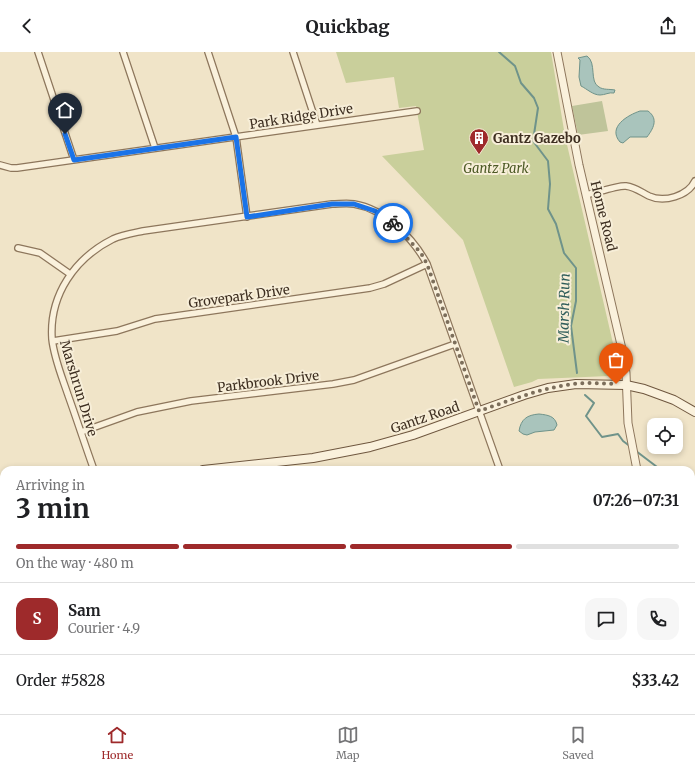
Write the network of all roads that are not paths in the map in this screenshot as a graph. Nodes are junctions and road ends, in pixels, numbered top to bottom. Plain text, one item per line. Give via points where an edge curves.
1 (38, 52) edge
2 (123, 52) edge
3 (208, 52) edge
4 (293, 52) edge
5 (557, 52) edge
6 (417, 111) dead end
7 (317, 125) junction
8 (236, 137) junction
9 (155, 148) junction
10 (74, 160) junction
11 (0, 165) edge
12 (695, 181) edge
13 (586, 195) junction
14 (247, 217) junction
15 (18, 248) dead end
16 (427, 264) junction
17 (70, 274) junction
18 (52, 341) junction
19 (455, 344) junction
20 (626, 385) junction
21 (479, 411) junction
22 (695, 412) edge
23 (81, 432) junction
24 (93, 466) edge
25 (240, 466) edge
26 (499, 466) edge
27 (636, 466) edge

1 - 10 street
2 - 9 street
3 - 8 street
4 - 7 street
5 - 13 street, Home Road
6 - 7 street, Park Ridge Drive
7 - 8 street, Park Ridge Drive
8 - 9 street, Park Ridge Drive
8 - 14 street
9 - 10 street, Park Ridge Drive
10 - 11 street, Park Ridge Drive via 17,168
12 - 13 street via 692,187 677,196 667,198 650,196 638,189 625,186
13 - 20 street, Home Road via 617,323
14 - 16 street, Marshrun Drive via 332,204 354,204 375,211 396,226 421,253
14 - 17 street, Marshrun Drive via 143,231 115,238 92,251
15 - 17 street via 40,253
16 - 18 street, Grovepark Drive via 370,288 155,318 117,331
16 - 19 street, Marshrun Drive
17 - 18 street, Marshrun Drive via 56,308
18 - 23 street, Marshrun Drive
19 - 21 street, Marshrun Drive
19 - 23 street, Parkbrook Drive via 354,380 191,401 137,412
20 - 21 main road, Gantz Road via 562,385
20 - 22 main road, Gantz Road via 674,400
20 - 27 street, Home Road via 628,423
21 - 25 main road, Gantz Road via 370,447 313,458
21 - 26 street, Marshrun Drive
23 - 24 street, Marshrun Drive

